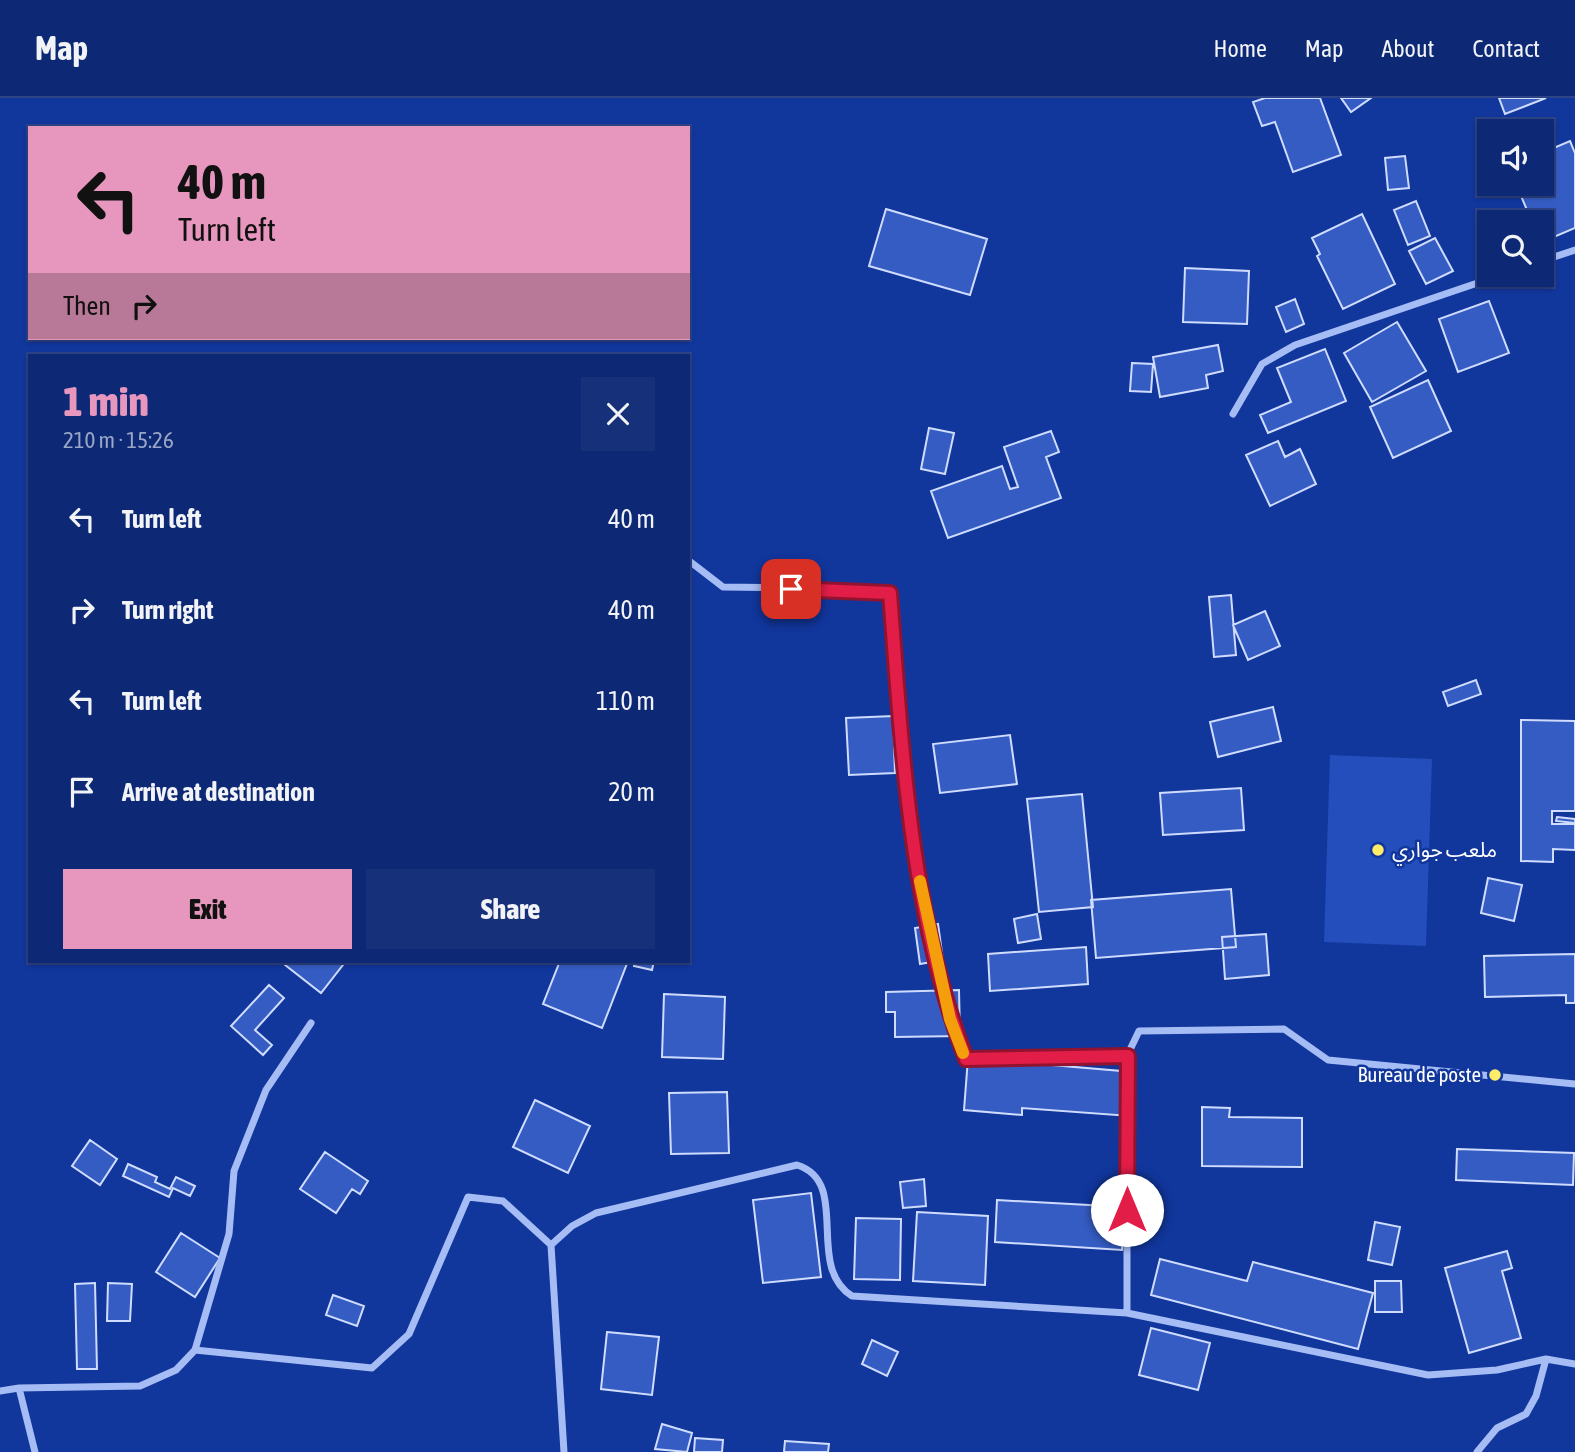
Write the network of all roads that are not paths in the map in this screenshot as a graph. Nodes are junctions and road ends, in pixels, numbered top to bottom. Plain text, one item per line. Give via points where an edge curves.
1 (1575, 250) edge
2 (1554, 257) edge
3 (1477, 283) edge
4 (1233, 414) dead end
5 (690, 561) edge
6 (311, 1023) dead end
7 (1128, 1056) junction
8 (1575, 1084) edge
9 (551, 1245) junction
10 (1127, 1313) junction
11 (195, 1350) junction
12 (1546, 1359) junction
13 (1575, 1364) edge
14 (19, 1388) junction
15 (0, 1391) edge
16 (35, 1452) edge
17 (564, 1452) edge
18 (1476, 1452) edge

1 - 2 street
3 - 4 street via 1295,345 1262,364
5 - 7 street via 723,587 890,593 910,831 950,1019 966,1059
6 - 11 street via 266,1090 234,1171 229,1234
7 - 8 street via 1139,1031 1284,1029 1328,1060
7 - 10 street
9 - 10 street via 596,1213 797,1165 807,1168 821,1183 830,1267 841,1290 852,1296
9 - 11 street via 503,1202 468,1197 409,1334 372,1368
9 - 17 street
10 - 12 street via 1428,1375 1497,1370
11 - 14 street via 176,1370 140,1386
12 - 13 street
12 - 18 street via 1526,1414 1497,1428
14 - 15 street
14 - 16 street

